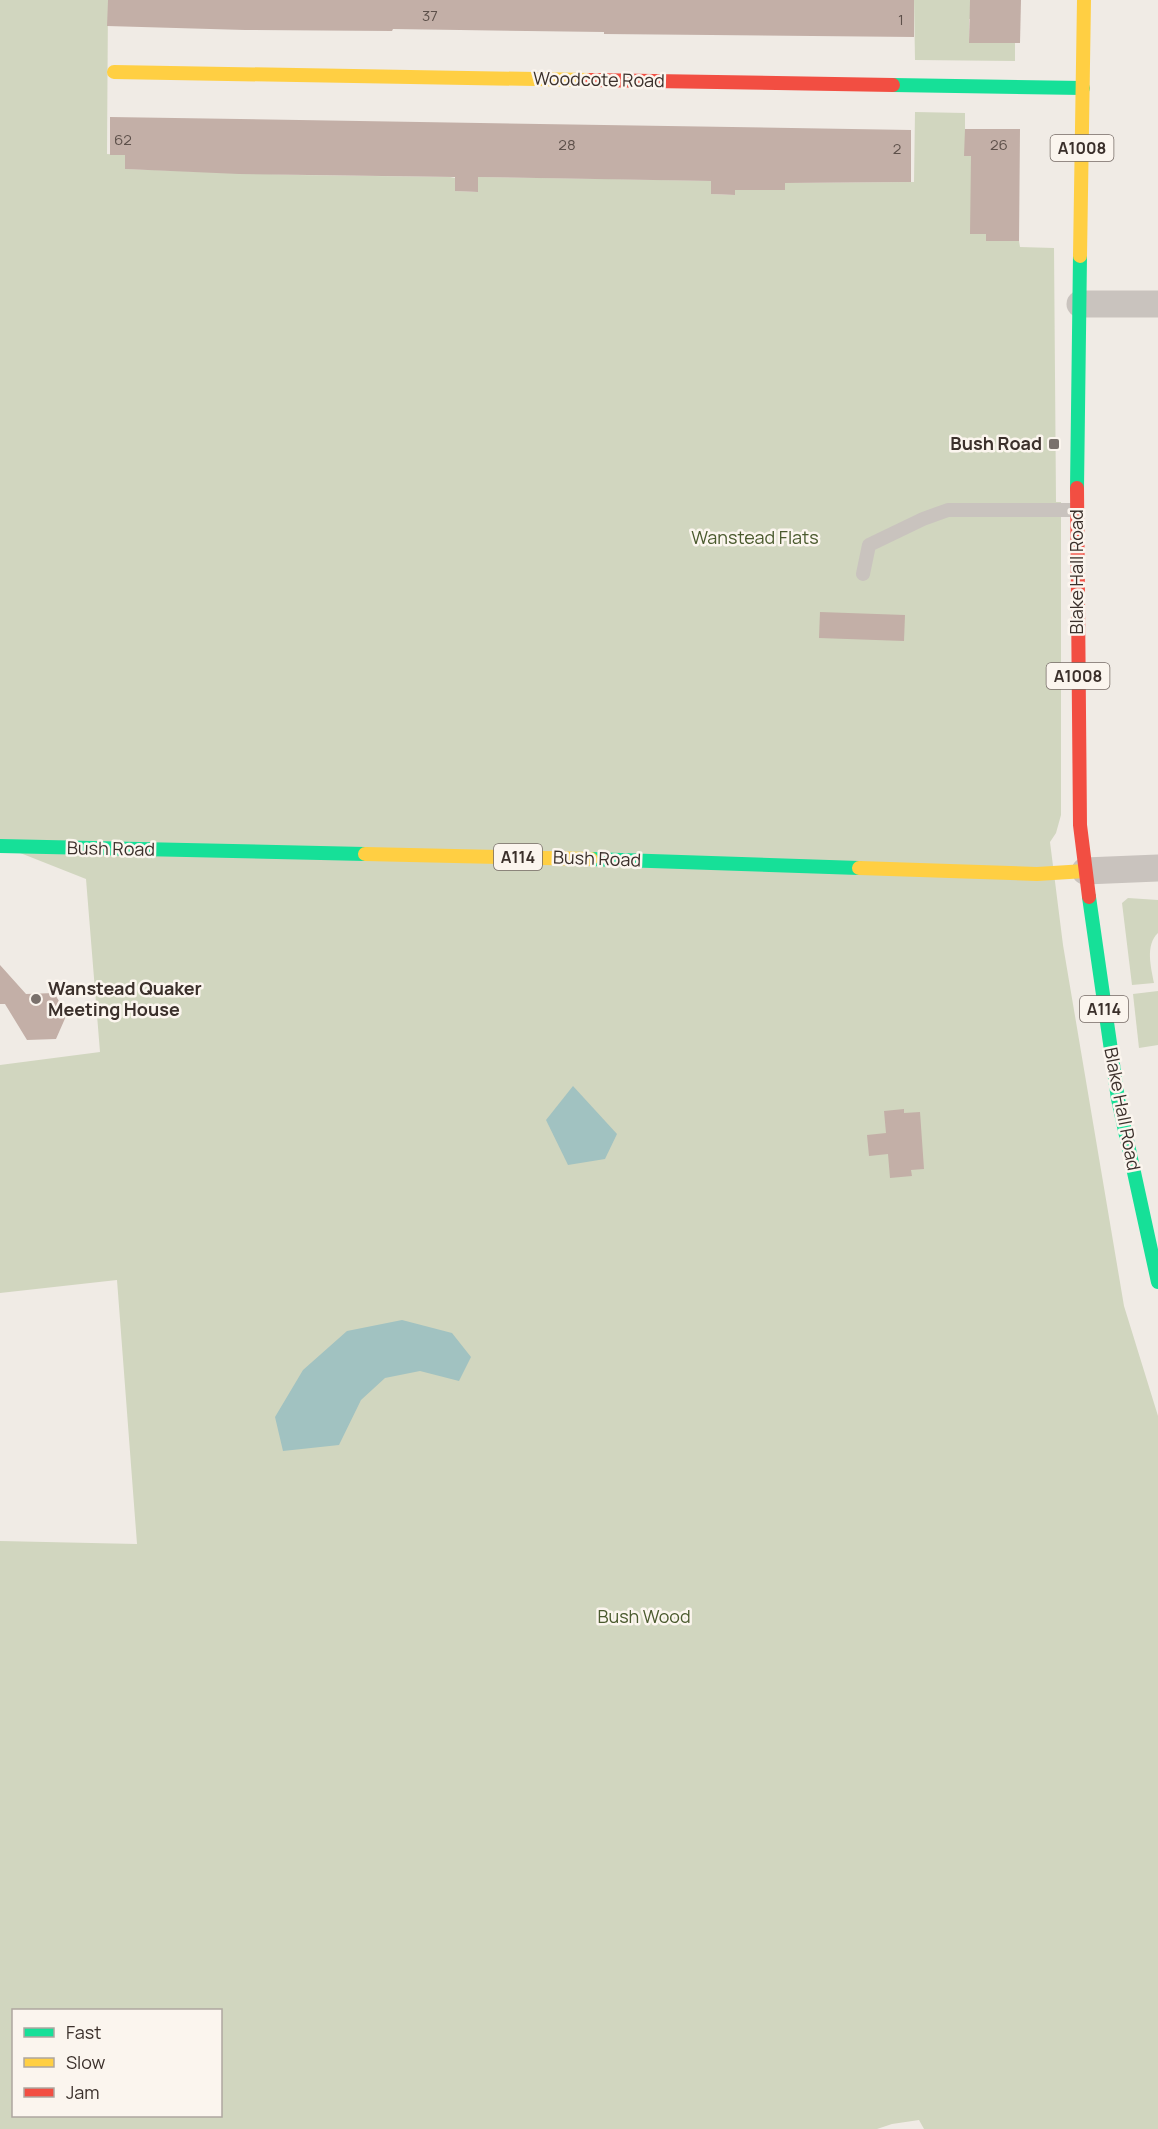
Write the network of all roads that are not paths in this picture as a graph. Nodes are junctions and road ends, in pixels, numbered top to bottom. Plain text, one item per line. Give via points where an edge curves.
1 (1083, 0) edge
2 (114, 72) dead end
3 (1083, 88) junction
4 (1080, 304) junction
5 (1158, 304) edge
6 (1077, 510) junction
7 (863, 574) dead end
8 (0, 846) edge
9 (1158, 868) edge
10 (1085, 871) junction
11 (1158, 1282) edge

1 - 3 main road, Blake Hall Road / A1008
2 - 3 main road, Woodcote Road
3 - 4 main road, Blake Hall Road / A1008
4 - 5 street
4 - 6 main road, Blake Hall Road / A1008
6 - 7 lane via 948,510 869,545
6 - 10 main road, Blake Hall Road / A1008 via 1080,825
8 - 10 main road, Bush Road / A114 via 598,859 1037,874
9 - 10 street
10 - 11 main road, Blake Hall Road / A114 via 1118,1099

